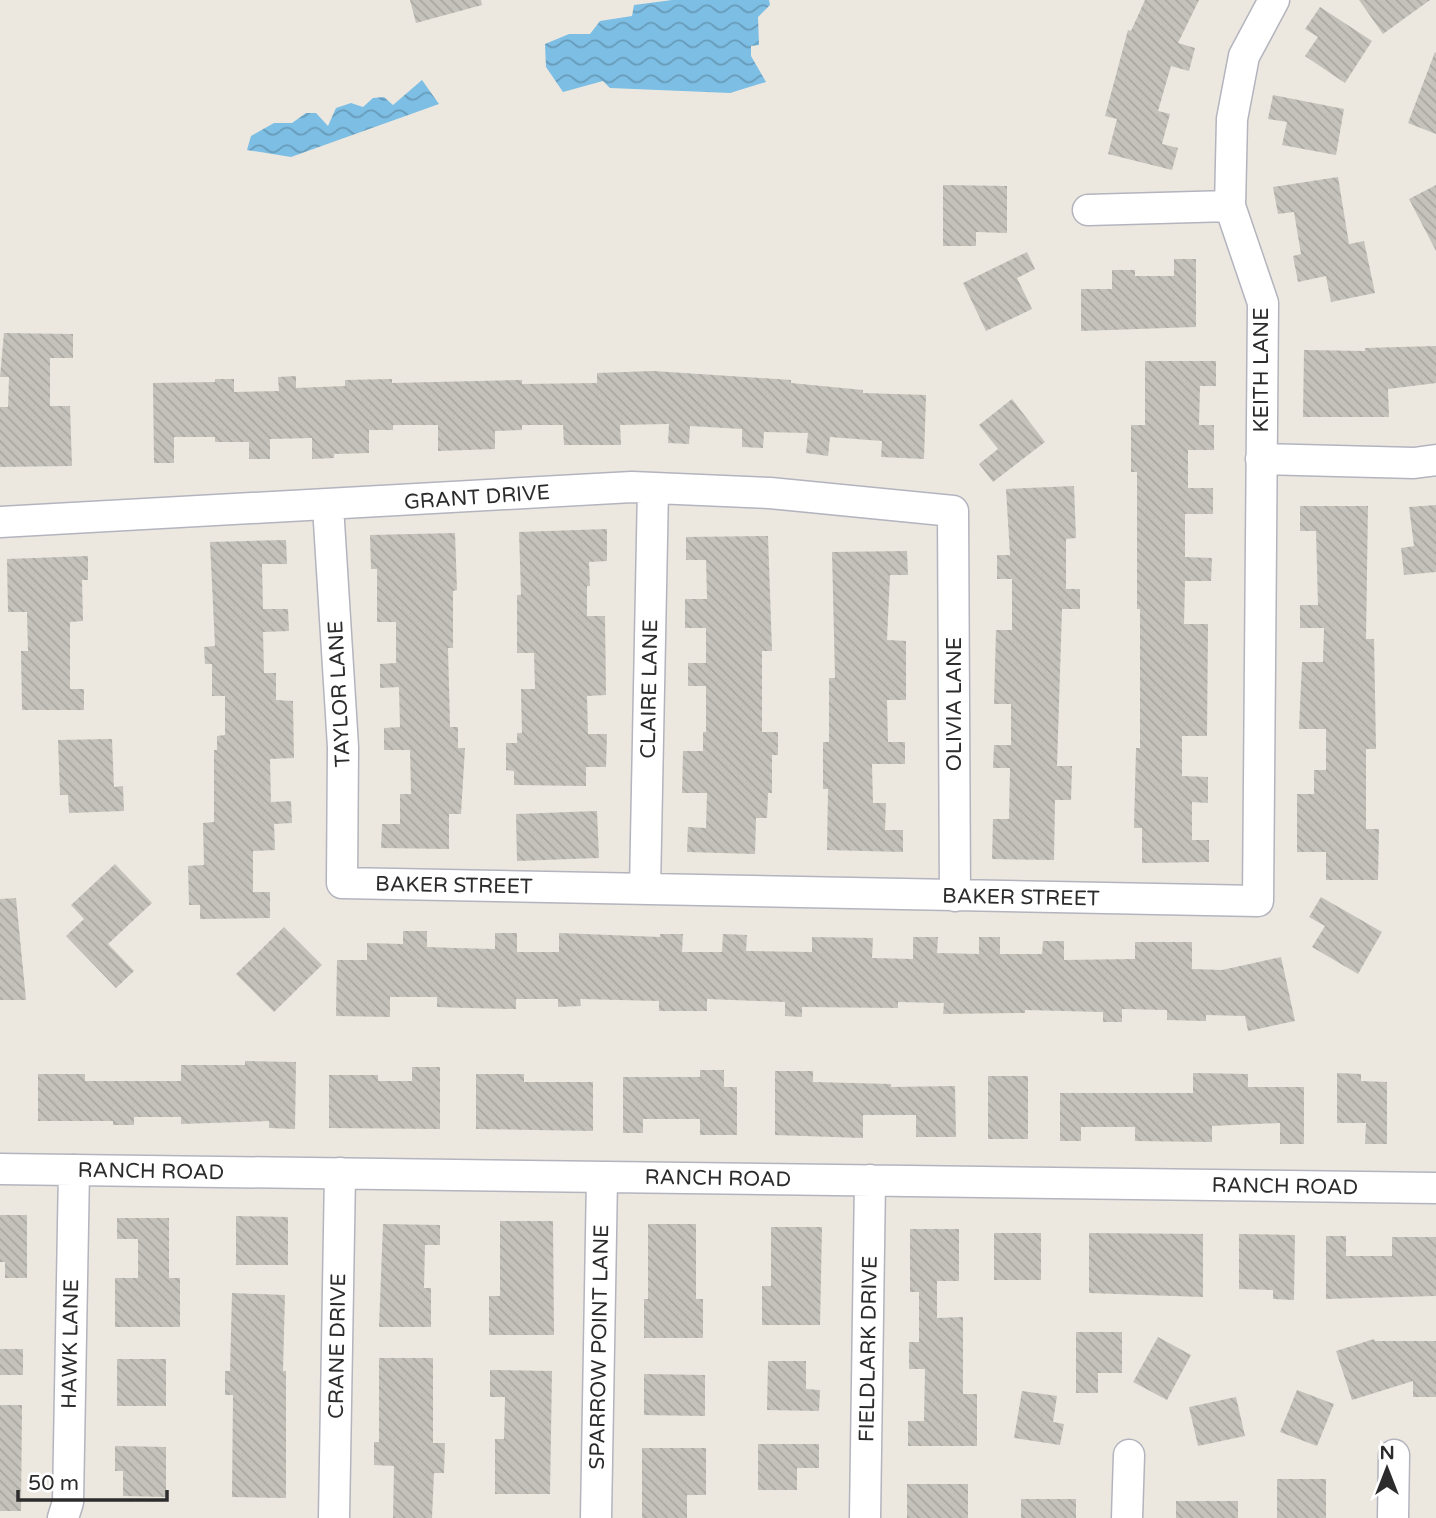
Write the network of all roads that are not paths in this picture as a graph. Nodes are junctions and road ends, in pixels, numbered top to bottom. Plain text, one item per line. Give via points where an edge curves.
1 (1274, 0) edge
2 (1230, 206) junction
3 (1088, 210) dead end
4 (1261, 459) junction
5 (1436, 460) edge
6 (653, 488) junction
7 (328, 506) junction
8 (953, 511) joint
9 (0, 522) edge
10 (342, 883) joint
11 (645, 889) junction
12 (955, 896) junction
13 (0, 1169) edge
14 (74, 1170) junction
15 (340, 1173) junction
16 (602, 1177) junction
17 (870, 1180) junction
18 (1436, 1188) edge
19 (1129, 1455) dead end
20 (1394, 1455) dead end
21 (62, 1518) edge
22 (334, 1518) edge
23 (596, 1518) edge
24 (865, 1518) edge
25 (1127, 1518) edge
26 (1393, 1518) edge

1 - 2 street, KEITH LANE via 1244,56 1232,119
2 - 3 street
2 - 4 street, KEITH LANE via 1263,303
4 - 5 street
4 - 12 street, BAKER STREET via 1258,901
6 - 7 street, GRANT DRIVE
6 - 8 street, GRANT DRIVE
6 - 11 street, CLAIRE LANE
7 - 9 street, GRANT DRIVE
7 - 10 street, TAYLOR LANE via 343,747
8 - 12 street, OLIVIA LANE
10 - 11 street, BAKER STREET
11 - 12 street, BAKER STREET
13 - 14 street, RANCH ROAD
14 - 15 street, RANCH ROAD
14 - 21 street, HAWK LANE via 68,1502
15 - 16 street, RANCH ROAD
15 - 22 street, CRANE DRIVE
16 - 17 street, RANCH ROAD
16 - 23 street, SPARROW POINT LANE
17 - 18 street, RANCH ROAD
17 - 24 street, FIELDLARK DRIVE
19 - 25 street
20 - 26 street

